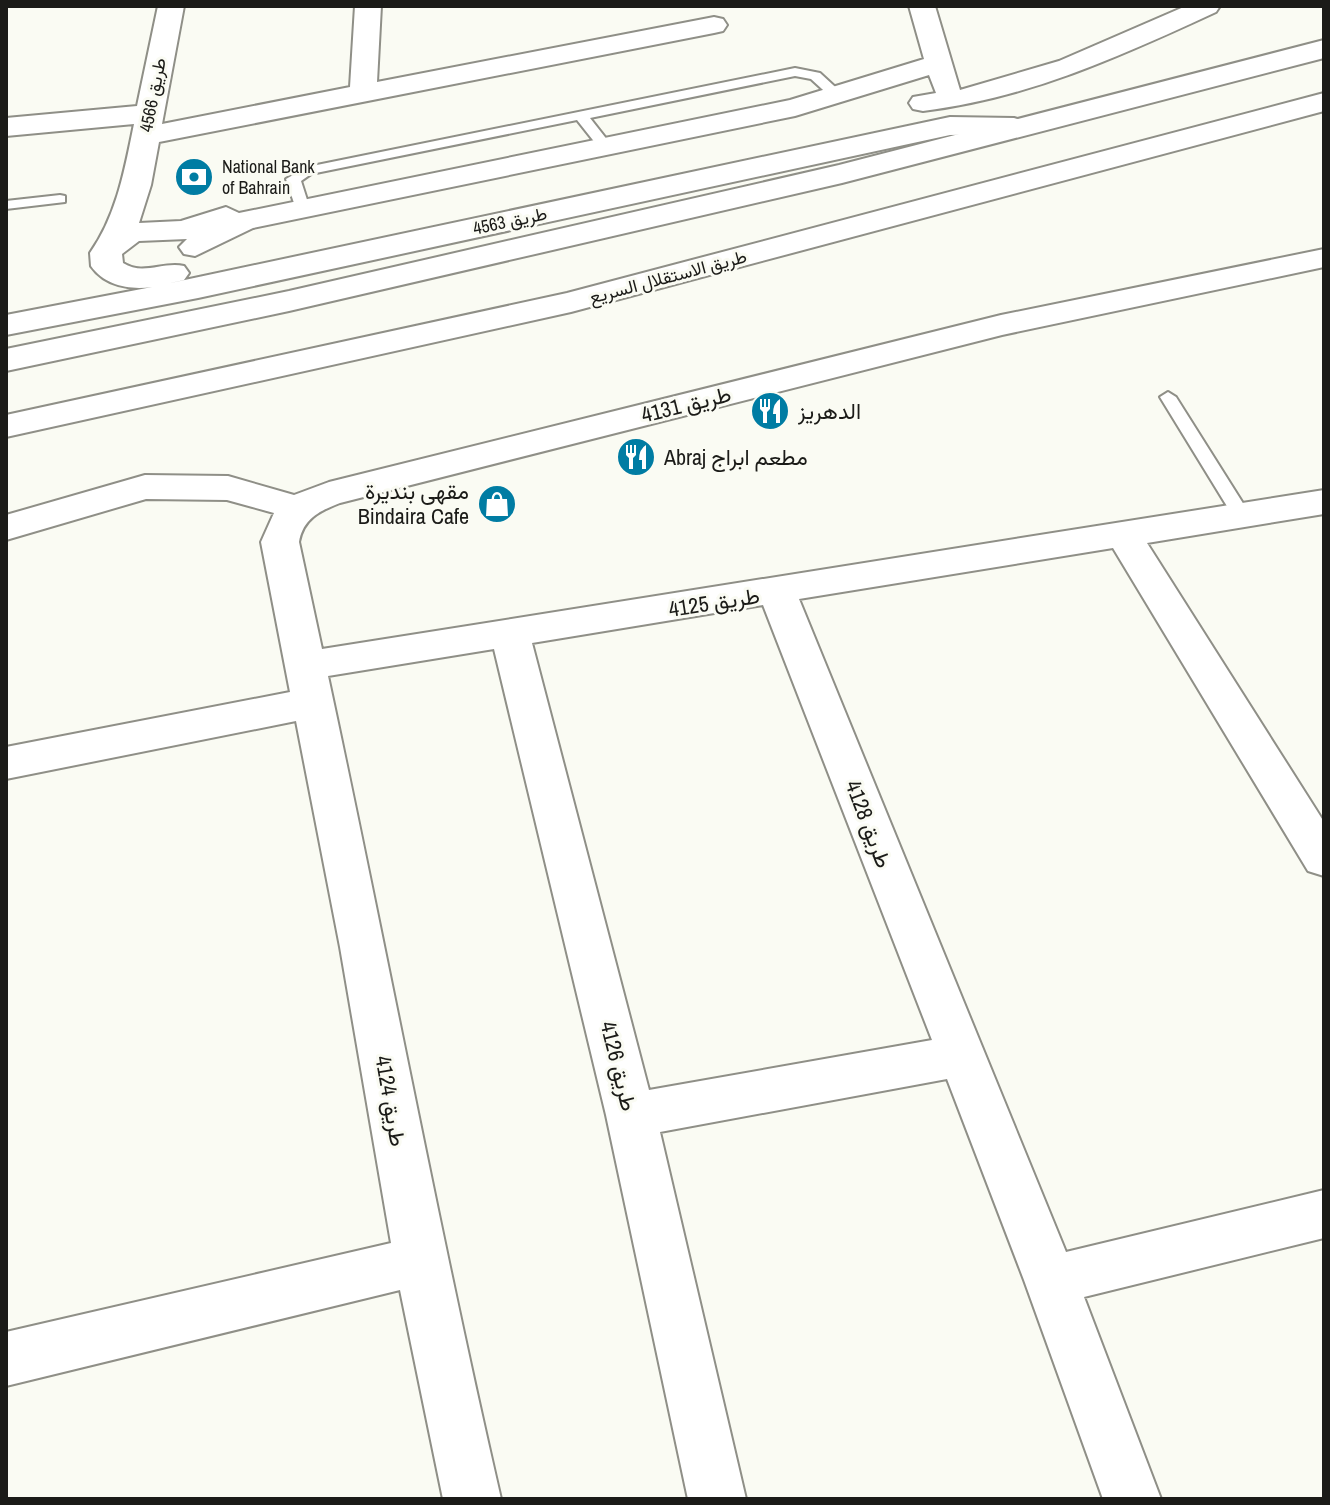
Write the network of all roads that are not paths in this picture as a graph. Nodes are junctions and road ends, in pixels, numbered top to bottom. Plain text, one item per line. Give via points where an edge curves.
1 (171, 6) edge
2 (368, 6) edge
3 (922, 6) edge
4 (1207, 6) edge
5 (714, 25) dead end
6 (1324, 49) edge
7 (938, 64) junction
8 (1324, 77) edge
9 (365, 94) junction
10 (838, 96) junction
11 (952, 101) junction
12 (1324, 102) edge
13 (581, 116) junction
14 (751, 116) junction
15 (146, 125) junction
16 (6, 127) edge
17 (1014, 127) junction
18 (605, 146) junction
19 (1139, 151) junction
20 (136, 185) junction
21 (60, 199) dead end
22 (6, 205) edge
23 (316, 205) junction
24 (182, 240) junction
25 (111, 250) junction
26 (1324, 258) edge
27 (288, 268) junction
28 (18, 323) edge
29 (6, 360) edge
30 (1168, 397) dead end
31 (6, 426) edge
32 (1324, 502) edge
33 (299, 508) junction
34 (1242, 516) junction
35 (6, 528) edge
36 (1124, 536) junction
37 (777, 592) junction
38 (510, 635) junction
39 (308, 685) junction
40 (6, 763) edge
41 (1310, 806) edge
42 (1324, 859) edge
43 (960, 1056) junction
44 (631, 1115) junction
45 (1324, 1214) edge
46 (420, 1261) junction
47 (1051, 1280) junction
48 (6, 1359) edge
49 (472, 1499) edge
50 (717, 1499) edge
51 (1132, 1499) edge

1 - 15 street, طريق 4566
2 - 9 street
3 - 7 street
4 - 11 street via 1060,73
5 - 9 street
6 - 17 main road
7 - 10 street
7 - 11 street
8 - 19 main road via 1206,114
9 - 15 street
10 - 13 lane via 815,76 795,72
10 - 14 street
11 - 14 street
12 - 19 main road, طريق الاستقلال السريع
13 - 18 lane
13 - 23 lane via 301,173 293,183
14 - 18 street
15 - 16 street
15 - 20 street, طريق 4566
17 - 27 street, طريق 4563 via 950,126
17 - 29 main road via 842,174 571,237
18 - 23 street
19 - 31 main road, طريق الاستقلال السريع via 571,302
20 - 24 street via 142,208
20 - 25 street, طريق 4566
21 - 22 lane
23 - 24 street
24 - 25 street via 137,232
24 - 25 street via 190,261 172,273 146,279 113,272
24 - 27 street via 225,266
25 - 28 street via 81,284
26 - 33 street, طريق 4131 via 1001,325 329,494
27 - 28 street, طريق 4563
30 - 34 lane
32 - 34 street, طريق 4125
33 - 35 street via 228,488 145,487
33 - 39 street via 281,530 280,542
34 - 36 street, طريق 4125
36 - 37 street, طريق 4125
36 - 41 street
37 - 38 street, طريق 4125
37 - 43 street, طريق 4128
38 - 39 street, طريق 4125
38 - 44 street, طريق 4126
39 - 40 street, طريق 4125
39 - 46 street, طريق 4124
41 - 42 street
43 - 44 street
43 - 47 street, طريق 4128
44 - 50 street, طريق 4126
45 - 47 street
46 - 48 street
46 - 49 street, طريق 4124
47 - 51 street, طريق 4128

